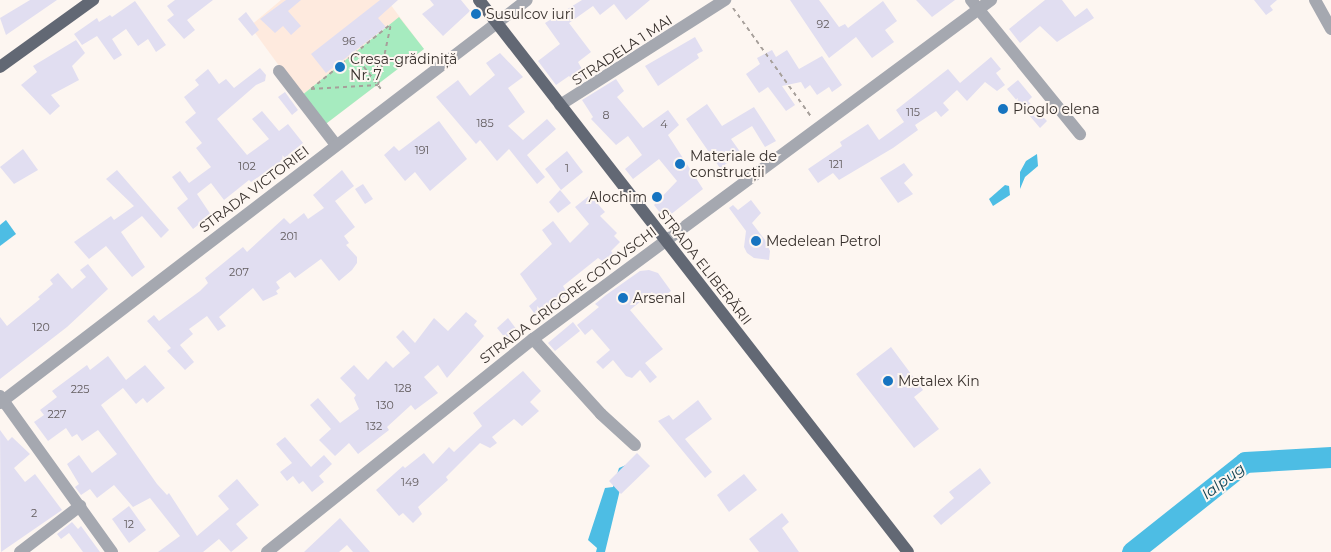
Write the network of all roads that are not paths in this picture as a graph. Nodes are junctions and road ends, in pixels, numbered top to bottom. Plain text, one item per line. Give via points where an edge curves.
1 (93, 0) edge
2 (479, 0) edge
3 (527, 0) edge
4 (726, 0) edge
5 (991, 0) edge
6 (1315, 0) edge
7 (974, 5) edge
8 (497, 22) junction
9 (1331, 29) edge
10 (0, 67) edge
11 (279, 71) dead end
12 (560, 105) junction
13 (1080, 134) dead end
14 (336, 145) junction
15 (664, 241) junction
16 (532, 338) junction
17 (1, 400) edge
18 (635, 445) dead end
19 (80, 506) junction
20 (20, 552) edge
21 (112, 552) edge
22 (267, 552) edge
23 (908, 552) edge

1 - 10 main road
2 - 8 main road, STRADA ELIBERĂRII
3 - 8 street, STRADA VICTORIEI
4 - 12 street, STRADELA 1 MAI
5 - 7 street, STRADA GRIGORE COTOVSCHI
6 - 9 street
7 - 13 street
7 - 15 street, STRADA GRIGORE COTOVSCHI via 820,129
8 - 12 main road, STRADA ELIBERĂRII
8 - 14 street, STRADA VICTORIEI
11 - 14 street
12 - 15 main road, STRADA ELIBERĂRII
14 - 17 street, STRADA VICTORIEI
15 - 16 street, STRADA GRIGORE COTOVSCHI
15 - 23 main road, STRADA ELIBERĂRII
16 - 18 street via 601,414
16 - 22 street, STRADA GRIGORE COTOVSCHI
17 - 19 street
19 - 20 street
19 - 21 street

